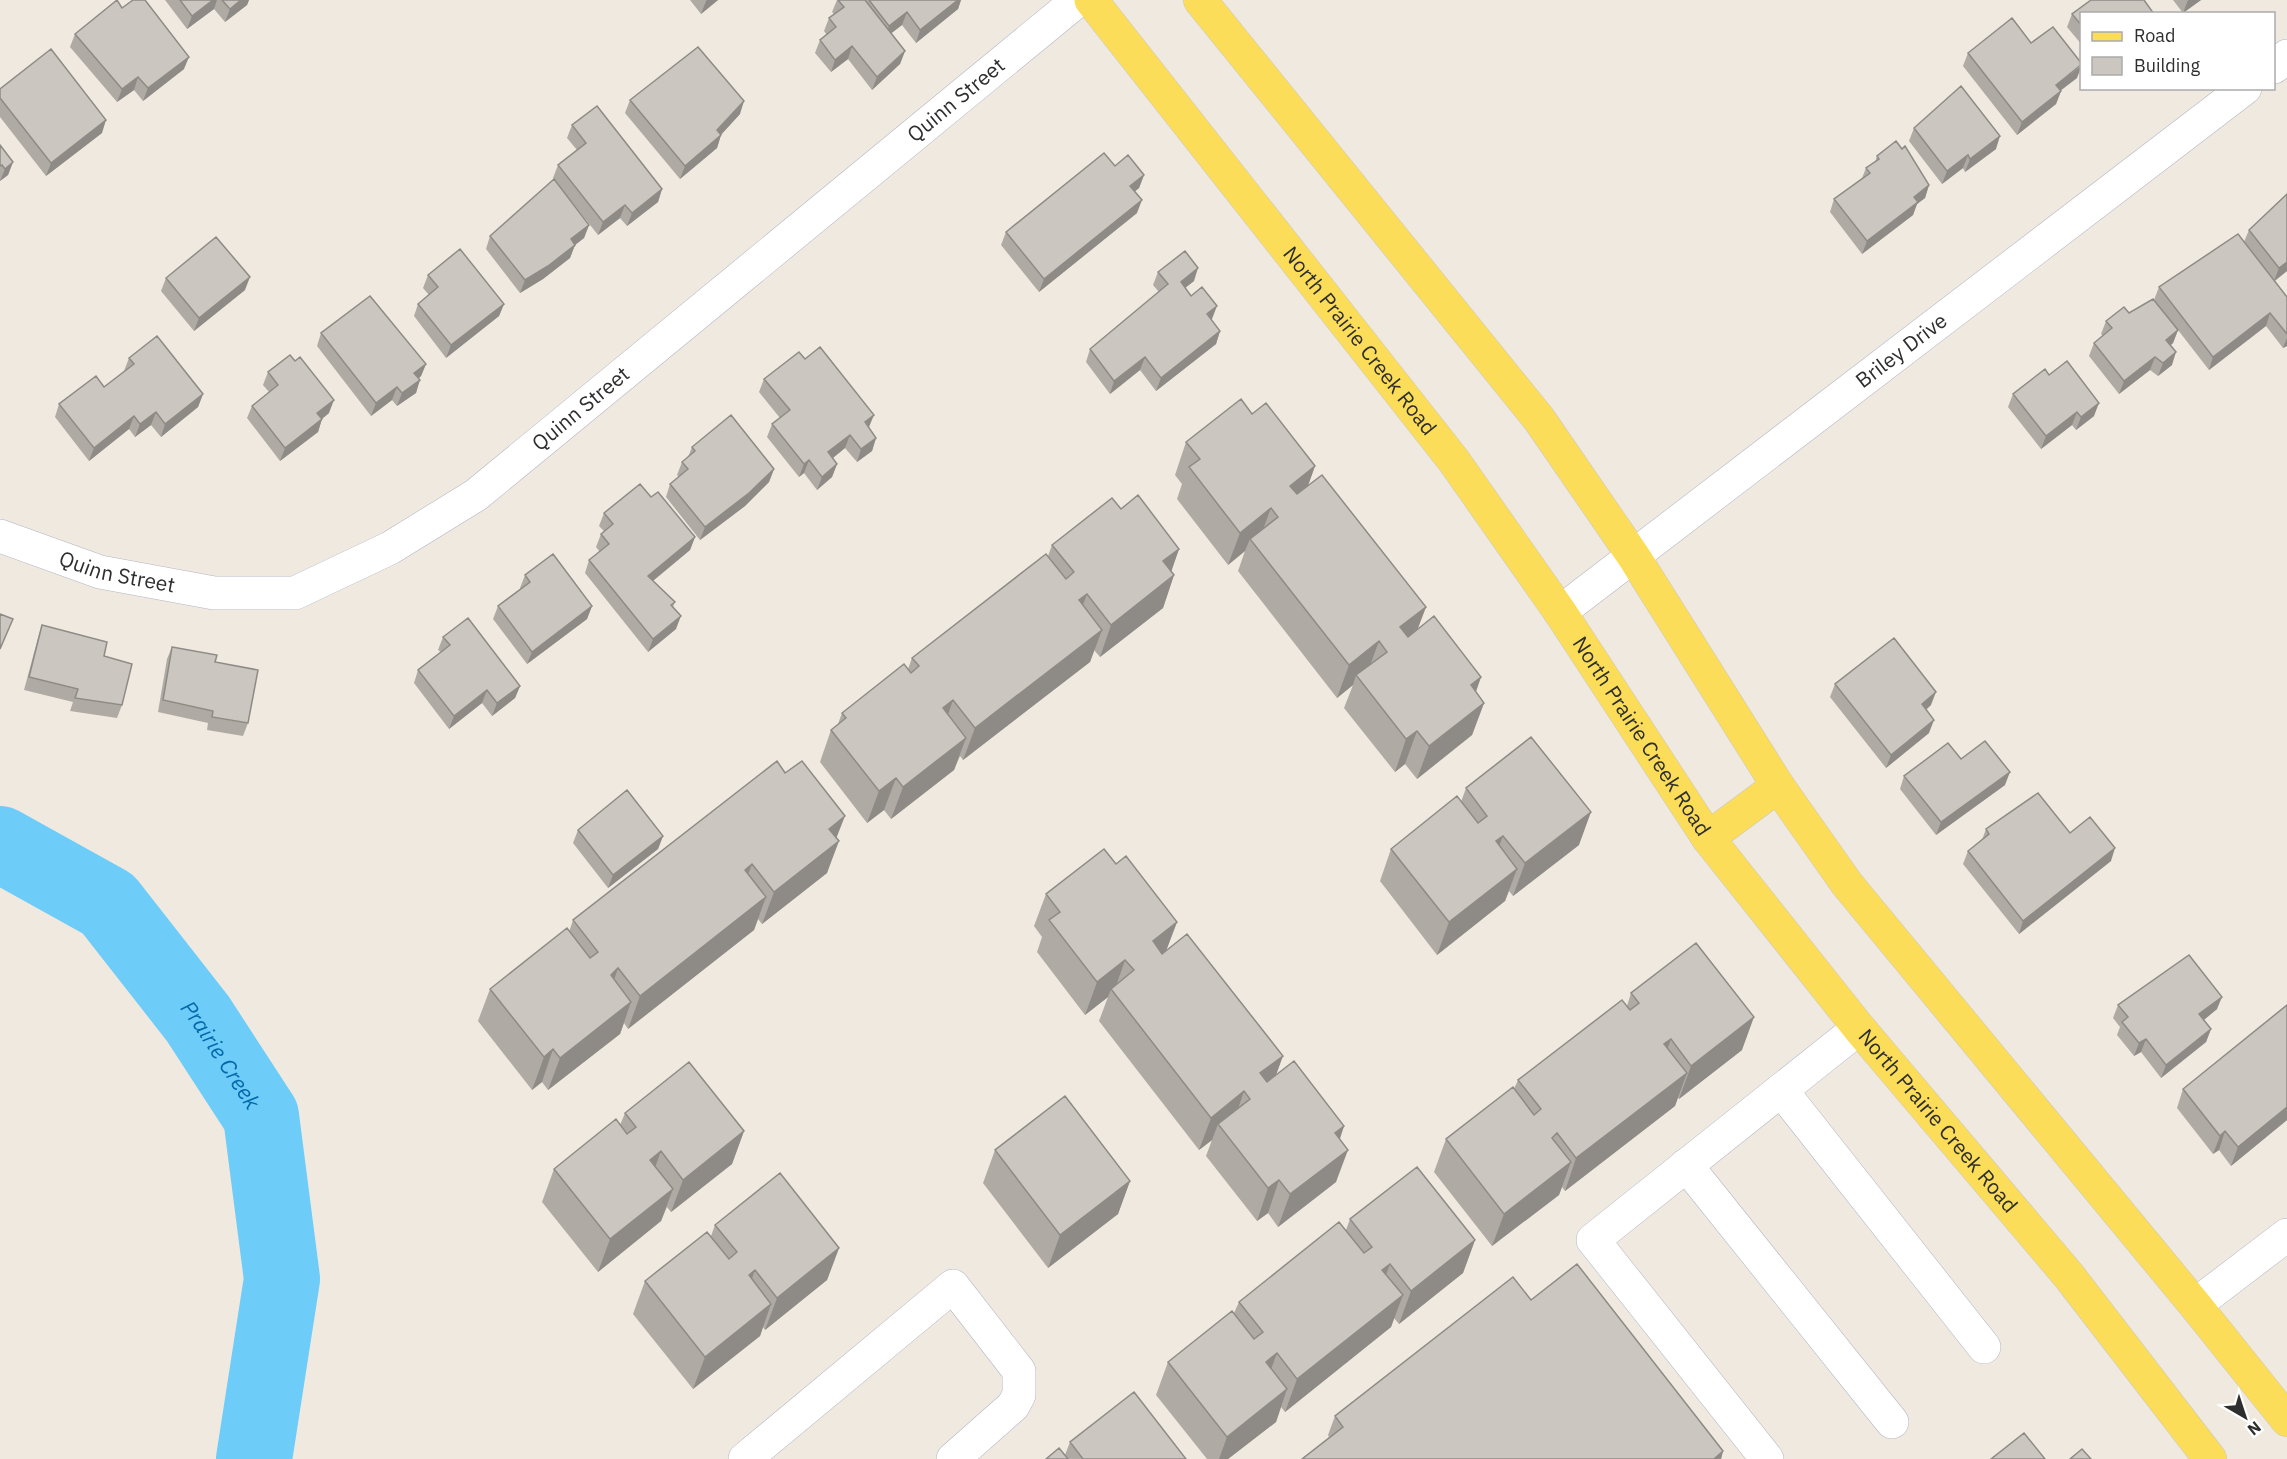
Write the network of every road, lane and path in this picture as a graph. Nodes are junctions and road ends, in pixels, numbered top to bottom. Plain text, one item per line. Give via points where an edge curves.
1 (1078, 0) edge
2 (1090, 0) edge
3 (1200, 0) edge
4 (2287, 56) edge
5 (2275, 66) edge
6 (2242, 90) edge
7 (0, 536) edge
8 (1634, 557) junction
9 (1560, 612) junction
10 (1778, 786) junction
11 (1708, 838) junction
12 (1858, 1028) junction
13 (1781, 1090) junction
14 (1686, 1166) junction
15 (2287, 1235) edge
16 (2195, 1305) junction
17 (1984, 1347) dead end
18 (2287, 1420) edge
19 (1892, 1422) dead end
20 (745, 1459) edge
21 (953, 1459) edge
22 (1767, 1459) edge
23 (2210, 1459) edge

1 - 7 street, Quinn Street via 476,495 390,548 296,593 214,593 100,572
2 - 9 main road, North Prairie Creek Road via 1454,461
3 - 8 main road via 1539,419
4 - 5 street
6 - 8 street, Briley Drive
8 - 9 street, Briley Drive
8 - 10 main road
9 - 11 main road, North Prairie Creek Road
10 - 11 main road
10 - 16 main road via 1847,884
11 - 12 main road, North Prairie Creek Road
12 - 13 street
12 - 23 main road, North Prairie Creek Road via 2069,1276
13 - 14 street
13 - 17 street
14 - 19 street
14 - 22 street via 1593,1240
15 - 16 street
16 - 18 main road
20 - 21 street via 953,1286 1019,1371 1019,1395 1013,1406

